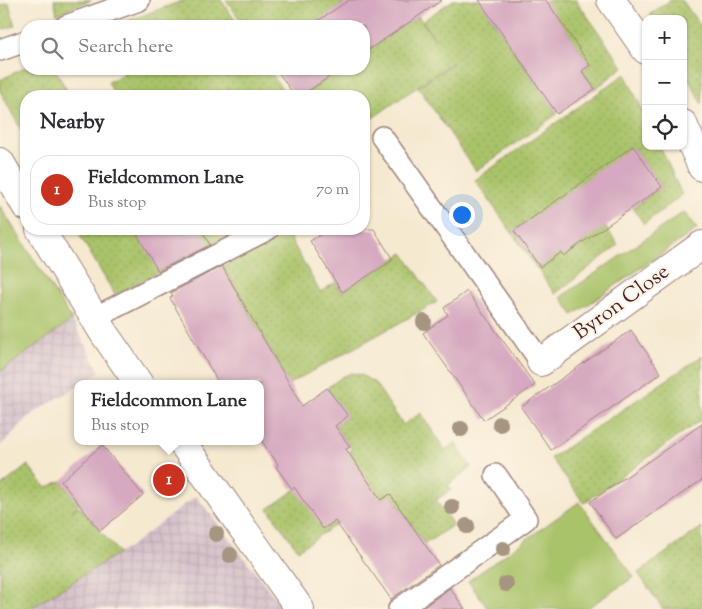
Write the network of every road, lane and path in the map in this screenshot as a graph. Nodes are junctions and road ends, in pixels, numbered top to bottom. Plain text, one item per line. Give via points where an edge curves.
1 (139, 0) edge
2 (611, 0) edge
3 (83, 20) edge
4 (20, 43) edge
5 (642, 44) edge
6 (0, 50) edge
7 (687, 133) edge
8 (382, 137) dead end
9 (0, 162) edge
10 (702, 167) edge
11 (20, 196) edge
12 (44, 235) edge
13 (256, 235) edge
14 (702, 245) edge
15 (94, 318) junction
16 (541, 362) joint
17 (137, 380) edge
18 (184, 445) edge
19 (496, 475) dead end
20 (300, 609) edge
21 (399, 609) edge

1 - 3 lane
2 - 5 street
4 - 6 lane
7 - 10 street
8 - 16 lane
9 - 11 street
12 - 15 street
13 - 15 lane
14 - 16 street, Byron Close
15 - 17 street
18 - 20 street
19 - 21 lane via 526,519

